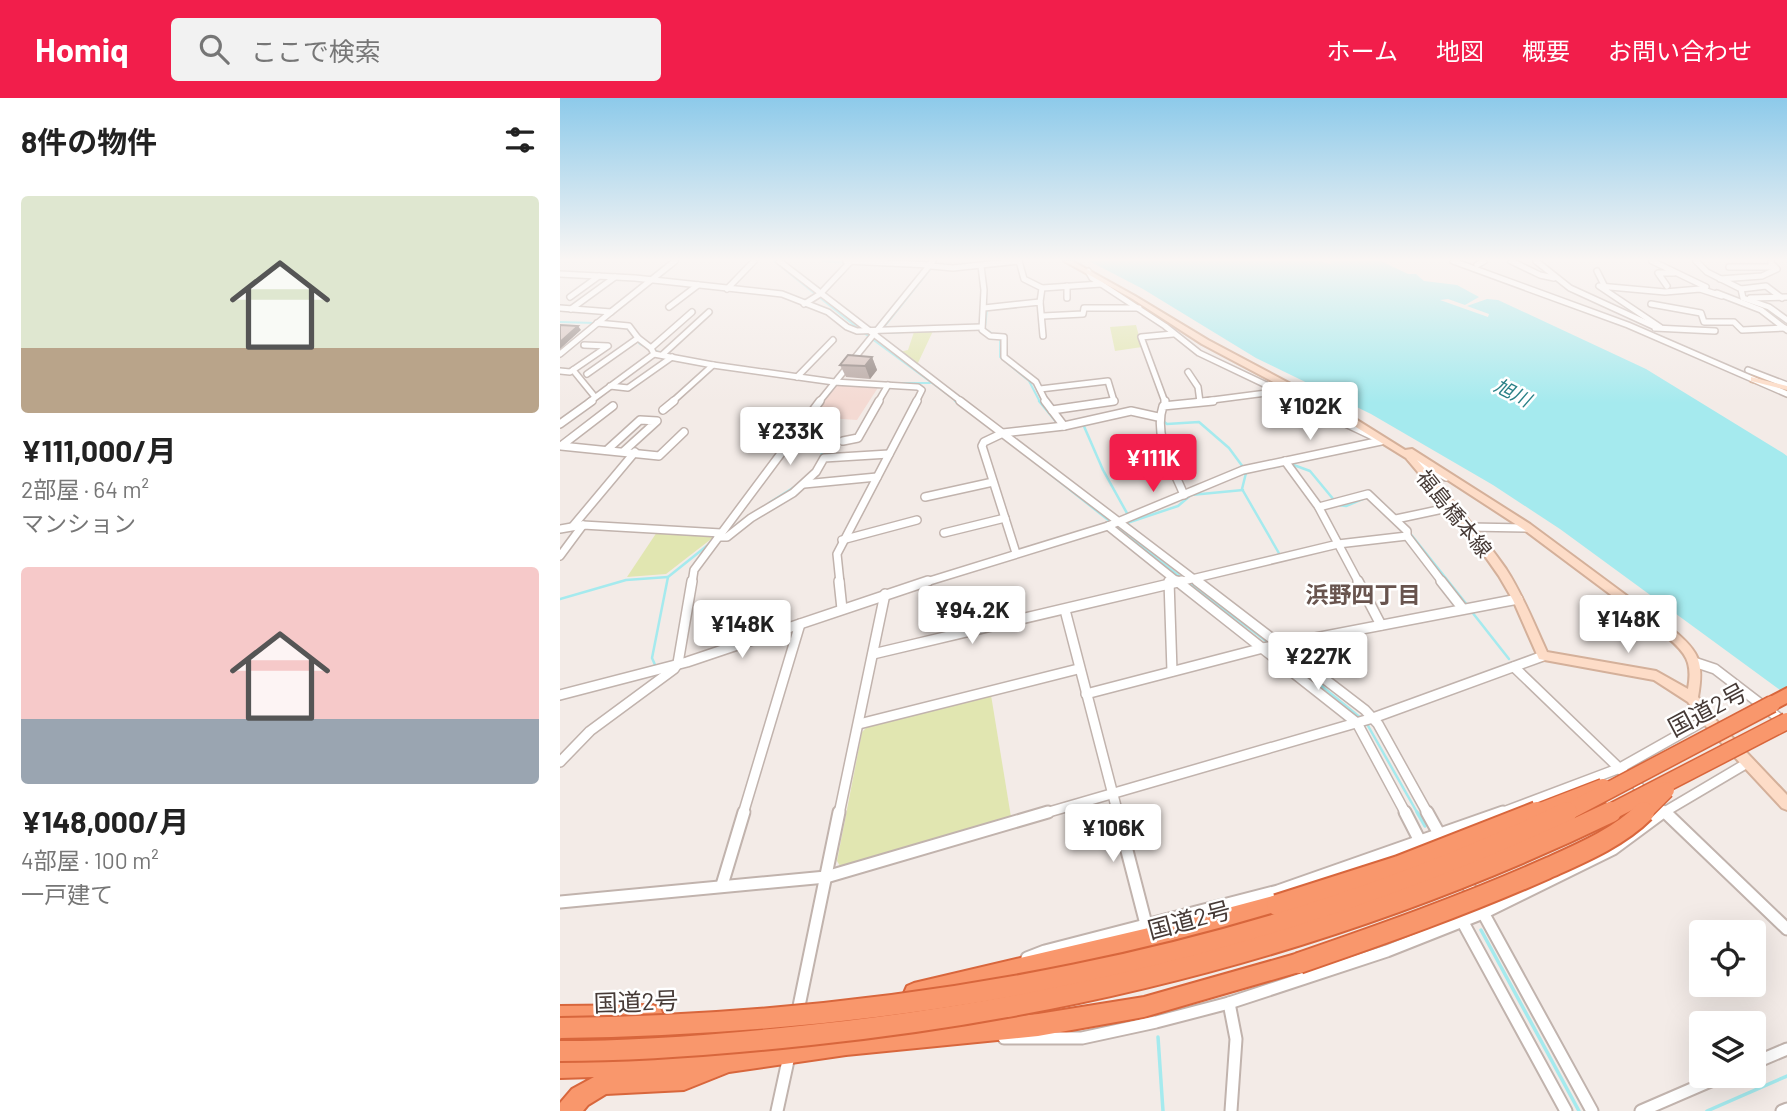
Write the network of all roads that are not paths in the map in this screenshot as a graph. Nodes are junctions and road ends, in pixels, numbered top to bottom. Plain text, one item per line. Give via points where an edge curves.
1 (563, 308) edge
2 (616, 308) edge
3 (818, 308) edge
4 (836, 308) edge
5 (892, 308) edge
6 (985, 308) edge
7 (1042, 308) edge
8 (1084, 308) edge
9 (1139, 308) edge
10 (1149, 308) edge
11 (1582, 308) edge
12 (1600, 308) edge
13 (1614, 308) edge
14 (1629, 308) edge
15 (1675, 308) edge
16 (1756, 308) edge
17 (1771, 308) edge
18 (571, 309) joint
19 (611, 312) junction
20 (692, 312) dead end
21 (709, 312) dead end
22 (1042, 316) junction
23 (1787, 320) edge
24 (597, 323) junction
25 (1628, 325) junction
26 (981, 327) junction
27 (1656, 328) junction
28 (1786, 329) edge
29 (1715, 331) dead end
30 (869, 334) junction
31 (1173, 334) junction
32 (1043, 336) dead end
33 (1660, 338) junction
34 (635, 339) junction
35 (833, 340) dead end
36 (584, 345) dead end
37 (657, 353) junction
38 (560, 355) edge
39 (672, 357) junction
40 (713, 365) junction
41 (573, 370) junction
42 (560, 372) edge
43 (1188, 372) dead end
44 (587, 374) dead end
45 (797, 377) junction
46 (1754, 379) junction
47 (834, 382) junction
48 (888, 385) junction
49 (611, 386) junction
50 (1787, 387) edge
51 (1040, 389) junction
52 (1281, 391) junction
53 (1787, 394) edge
54 (595, 397) junction
55 (1200, 402) junction
56 (1165, 404) junction
57 (613, 406) dead end
58 (663, 410) dead end
59 (1052, 410) junction
60 (1158, 416) junction
61 (1346, 417) junction
62 (560, 424) edge
63 (1063, 425) junction
64 (684, 432) dead end
65 (1001, 434) junction
66 (1377, 439) junction
67 (843, 441) dead end
68 (607, 450) junction
69 (624, 451) junction
70 (633, 453) junction
71 (890, 454) junction
72 (1409, 456) junction
73 (1286, 463) junction
74 (877, 477) junction
75 (993, 482) junction
76 (1460, 482) junction
77 (804, 484) junction
78 (1184, 495) junction
79 (925, 497) dead end
80 (1319, 507) junction
81 (1452, 507) junction
82 (1005, 519) junction
83 (1397, 519) junction
84 (917, 520) dead end
85 (1120, 523) junction
86 (583, 525) junction
87 (573, 526) junction
88 (1469, 527) junction
89 (1528, 528) junction
90 (560, 529) edge
91 (944, 533) dead end
92 (1407, 536) junction
93 (719, 538) junction
94 (842, 540) junction
95 (1338, 544) junction
96 (1016, 553) junction
97 (560, 556) edge
98 (1183, 582) junction
99 (885, 594) junction
100 (1518, 599) junction
101 (1466, 608) junction
102 (842, 609) junction
103 (1065, 610) junction
104 (800, 624) junction
105 (1381, 625) junction
106 (1272, 646) junction
107 (873, 654) junction
108 (1544, 656) junction
109 (1694, 662) junction
110 (678, 663) junction
111 (1514, 667) junction
112 (1078, 669) junction
113 (1171, 671) junction
114 (1086, 694) junction
115 (560, 695) edge
116 (1787, 695) edge
117 (1692, 698) junction
118 (1707, 719) junction
119 (1365, 721) junction
120 (1787, 722) edge
121 (859, 724) junction
122 (560, 762) edge
123 (1749, 762) junction
124 (1624, 774) junction
125 (1675, 782) junction
126 (1111, 794) junction
127 (1787, 804) edge
128 (1664, 812) junction
129 (1441, 836) junction
130 (1421, 843) junction
131 (826, 877) junction
132 (722, 885) junction
133 (560, 902) edge
134 (1483, 913) junction
135 (1462, 921) junction
136 (1146, 924) junction
137 (1787, 929) edge
138 (983, 978) junction
139 (1229, 1003) junction
140 (799, 1006) junction
141 (560, 1016) edge
142 (560, 1028) edge
143 (937, 1035) junction
144 (560, 1042) edge
145 (846, 1044) junction
146 (1787, 1049) edge
147 (560, 1051) edge
148 (789, 1054) junction
149 (1766, 1058) edge
150 (732, 1062) junction
151 (560, 1067) edge
152 (1694, 1088) edge
153 (568, 1111) edge
154 (777, 1111) edge
155 (1231, 1111) edge
156 (1566, 1111) edge
157 (1592, 1111) edge
158 (1641, 1111) edge

1 - 18 street
2 - 19 street
3 - 30 street
4 - 30 street
5 - 30 street
6 - 26 street
7 - 22 street
8 - 22 street via 1083,314
9 - 31 street
10 - 61 main road, 福島橋本線
11 - 25 street
12 - 27 street
13 - 27 street
14 - 27 street
15 - 28 street via 1701,313 1703,322 1734,322 1742,330
16 - 28 street
17 - 23 street
18 - 19 street
19 - 24 street
20 - 37 street
21 - 37 street
22 - 32 street
24 - 34 street via 629,326
24 - 38 street
25 - 27 street
25 - 33 street
26 - 30 street
26 - 51 street via 986,334 1004,337 1004,357
27 - 29 street
30 - 47 street
30 - 65 street
31 - 52 street via 1199,353
31 - 56 street via 1141,337
33 - 46 street
33 - 50 street
34 - 37 street
34 - 44 street
35 - 45 street
36 - 41 street via 608,346
37 - 39 street
37 - 49 street
39 - 40 street
39 - 49 street via 628,388
40 - 45 street
40 - 58 street
41 - 42 street
41 - 54 street
43 - 55 street via 1198,387
45 - 47 street
46 - 50 main road
46 - 53 street
47 - 48 street
47 - 93 street
48 - 67 street via 858,438
48 - 71 street via 922,390
49 - 54 street
51 - 59 street
51 - 59 street via 1108,381 1114,401
52 - 55 street
52 - 66 street
54 - 62 street
55 - 56 street
56 - 60 street
57 - 68 street via 561,446
59 - 63 street
60 - 63 street via 1131,411
60 - 78 street
61 - 66 main road, 福島橋本線
61 - 76 main road
63 - 65 street
64 - 70 street via 659,456
65 - 75 street via 982,446
65 - 85 street
66 - 72 main road, 福島橋本線
66 - 73 street
68 - 69 street
68 - 69 street via 640,420 657,421
69 - 70 street
70 - 87 street
71 - 74 street
71 - 77 street via 824,458
72 - 76 street
72 - 81 main road, 福島橋本線
73 - 78 street via 1244,470
73 - 80 street
74 - 77 street
74 - 94 street
75 - 79 street
75 - 82 street
76 - 89 main road
77 - 93 street
78 - 85 street
80 - 83 street via 1371,496
80 - 95 street
81 - 83 street
81 - 88 main road, 福島橋本線
82 - 91 street
82 - 96 street
83 - 92 street
84 - 94 street
85 - 96 street
85 - 98 street
85 - 98 street
86 - 87 street
86 - 93 street
86 - 97 street
87 - 90 street
88 - 89 street
88 - 100 main road, 福島橋本線
89 - 109 main road via 1575,559 1675,639
92 - 95 street
92 - 101 street
93 - 110 street via 694,570
94 - 102 street via 836,565
95 - 98 street
95 - 105 street
96 - 99 street
98 - 103 street
98 - 106 street
98 - 106 street
98 - 113 street
99 - 102 street
99 - 107 street
100 - 101 street
100 - 108 main road, 福島橋本線
101 - 105 street
102 - 104 street
103 - 107 street
103 - 112 street
104 - 110 street
104 - 132 street
105 - 106 street
106 - 113 street
106 - 119 street
106 - 119 street
107 - 121 street
108 - 111 street
108 - 117 main road via 1656,676
109 - 117 main road
109 - 120 street via 1715,669
110 - 115 street
110 - 122 street via 666,677 590,732
111 - 119 street
111 - 124 street
112 - 114 street
112 - 121 street
113 - 114 street
114 - 126 street
116 - 124 highway, 国道2号, bridge
117 - 118 main road
118 - 123 main road
118 - 124 street
119 - 126 street
119 - 129 street
119 - 130 street
120 - 125 highway, bridge
121 - 131 street
123 - 127 main road
123 - 128 street
124 - 128 street
124 - 129 street
124 - 138 highway, bridge via 1520,819 1315,895
124 - 142 highway, 国道2号, bridge via 1558,817 1422,874 1166,954 986,991 819,1014 712,1024
125 - 143 highway, bridge via 1632,824 1574,856 1422,921 1299,964 1144,1007 1038,1026
125 - 147 highway, bridge via 1432,891 1171,973 1041,1003 927,1022 682,1047
126 - 131 street
126 - 136 street
128 - 134 street via 1613,849
128 - 137 street
129 - 130 street
129 - 134 street
130 - 135 street
130 - 136 street via 1278,891
131 - 132 street
131 - 140 street
132 - 133 street
134 - 135 street
134 - 157 street
135 - 139 street
135 - 156 street
136 - 138 street via 1045,950
138 - 140 highway via 913,993
139 - 143 street via 1082,1038
139 - 155 street via 1236,1039
140 - 141 highway
143 - 145 highway
144 - 145 highway via 793,1037
145 - 148 highway
146 - 149 street
148 - 150 highway
148 - 154 street
150 - 151 highway
150 - 153 highway via 686,1079 601,1082 583,1092
152 - 158 street

